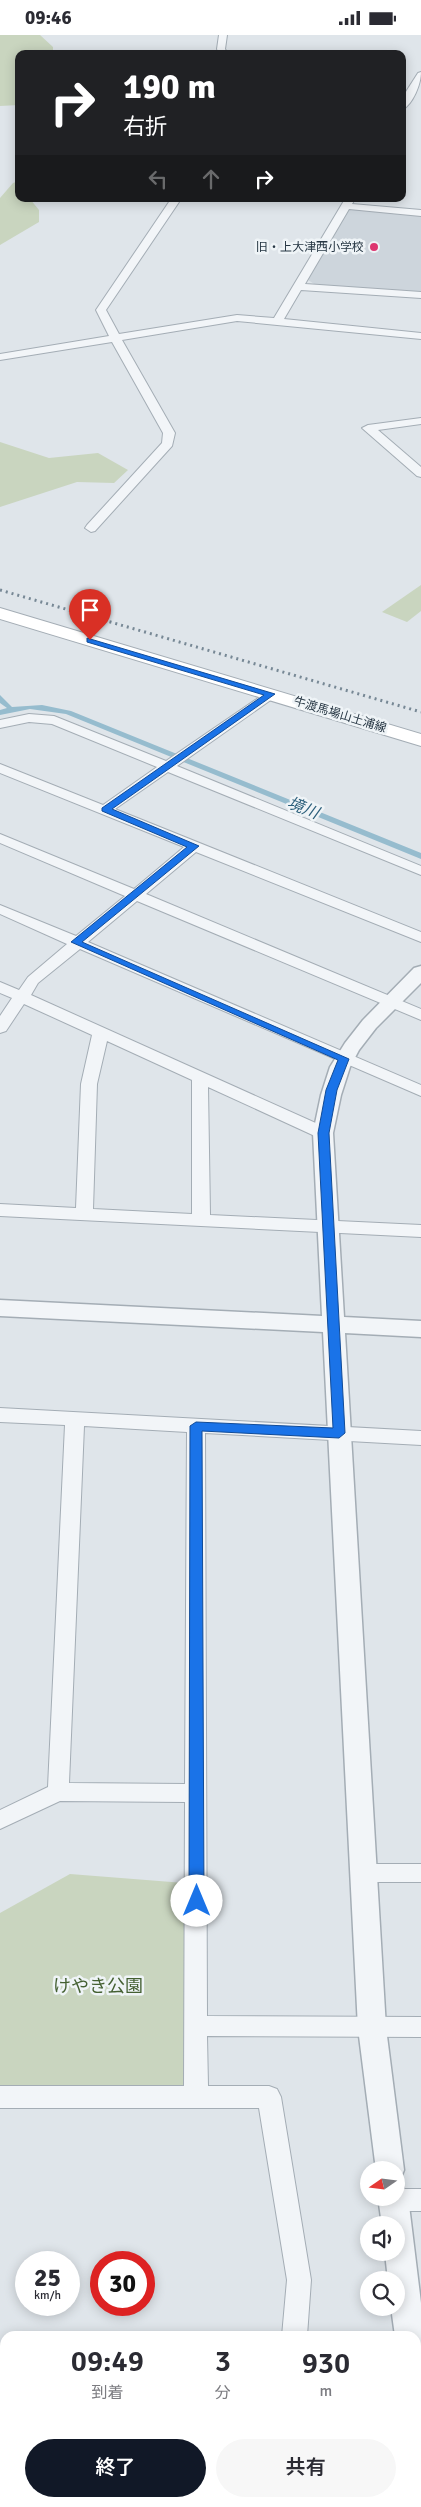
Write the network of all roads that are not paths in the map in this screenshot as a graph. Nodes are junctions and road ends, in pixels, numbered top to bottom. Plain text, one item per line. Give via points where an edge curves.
1 (223, 35) edge
2 (222, 50) edge
3 (421, 75) edge
4 (406, 100) edge
5 (174, 202) edge
6 (348, 202) edge
7 (421, 213) edge
8 (299, 287) junction
9 (421, 295) edge
10 (278, 321) junction
11 (421, 336) edge
12 (114, 339) junction
13 (0, 357) edge
14 (421, 421) edge
15 (421, 473) edge
16 (91, 527) dead end
17 (0, 613) edge
18 (270, 694) junction
19 (0, 724) edge
20 (421, 740) edge
21 (165, 766) junction
22 (0, 767) edge
23 (105, 809) junction
24 (0, 838) edge
25 (194, 846) junction
26 (421, 871) edge
27 (134, 895) junction
28 (0, 909) edge
29 (421, 937) edge
30 (76, 942) junction
31 (421, 972) edge
32 (0, 987) edge
33 (20, 996) junction
34 (390, 1003) junction
35 (421, 1015) edge
36 (0, 1028) edge
37 (101, 1032) junction
38 (344, 1059) junction
39 (200, 1078) junction
40 (421, 1091) edge
41 (324, 1133) junction
42 (0, 1210) edge
43 (84, 1214) junction
44 (201, 1220) junction
45 (328, 1227) junction
46 (421, 1231) edge
47 (0, 1308) edge
48 (332, 1325) junction
49 (421, 1329) edge
50 (0, 1415) edge
51 (75, 1420) junction
52 (196, 1426) junction
53 (339, 1433) junction
54 (421, 1438) edge
55 (58, 1792) junction
56 (197, 1793) junction
57 (0, 1820) edge
58 (364, 1873) junction
59 (421, 1873) edge
60 (196, 2026) junction
61 (372, 2027) junction
62 (421, 2027) edge
63 (0, 2097) edge
64 (196, 2097) junction
65 (389, 2161) edge
66 (403, 2206) edge
67 (294, 2331) edge
68 (410, 2331) edge

1 - 2 street
3 - 4 street
5 - 12 street via 101,310
6 - 7 street
6 - 8 street
8 - 9 street
8 - 10 street
10 - 11 street
10 - 12 street via 237,318
12 - 13 street
12 - 16 street via 169,433 168,444
14 - 15 street via 368,428
17 - 18 main road, 牛渡馬場山土浦線
18 - 20 main road, 牛渡馬場山土浦線
18 - 21 street
19 - 21 street via 29,718 54,720
21 - 23 street
21 - 26 street
22 - 23 street
23 - 25 street
24 - 27 street
25 - 27 street
25 - 29 street
27 - 30 street
27 - 34 street
28 - 30 street
30 - 33 street
30 - 38 street
31 - 34 street
32 - 33 street
33 - 36 street
33 - 37 street
34 - 35 street
34 - 38 street
37 - 39 street
37 - 43 street via 89,1085
38 - 40 street
38 - 41 street via 332,1090
39 - 41 street
39 - 44 street
41 - 45 street
42 - 43 street
43 - 44 street
44 - 45 street
45 - 46 street
45 - 48 street
47 - 48 street
48 - 49 street
48 - 53 street
50 - 51 street
51 - 52 street
51 - 55 street
52 - 53 street
52 - 56 street
53 - 54 street
53 - 58 street
55 - 56 street
55 - 57 street
56 - 60 street
58 - 59 street
58 - 61 street
60 - 61 street
60 - 64 street
61 - 62 street
61 - 65 street
63 - 64 street
64 - 67 street via 269,2097 299,2280
66 - 68 street

